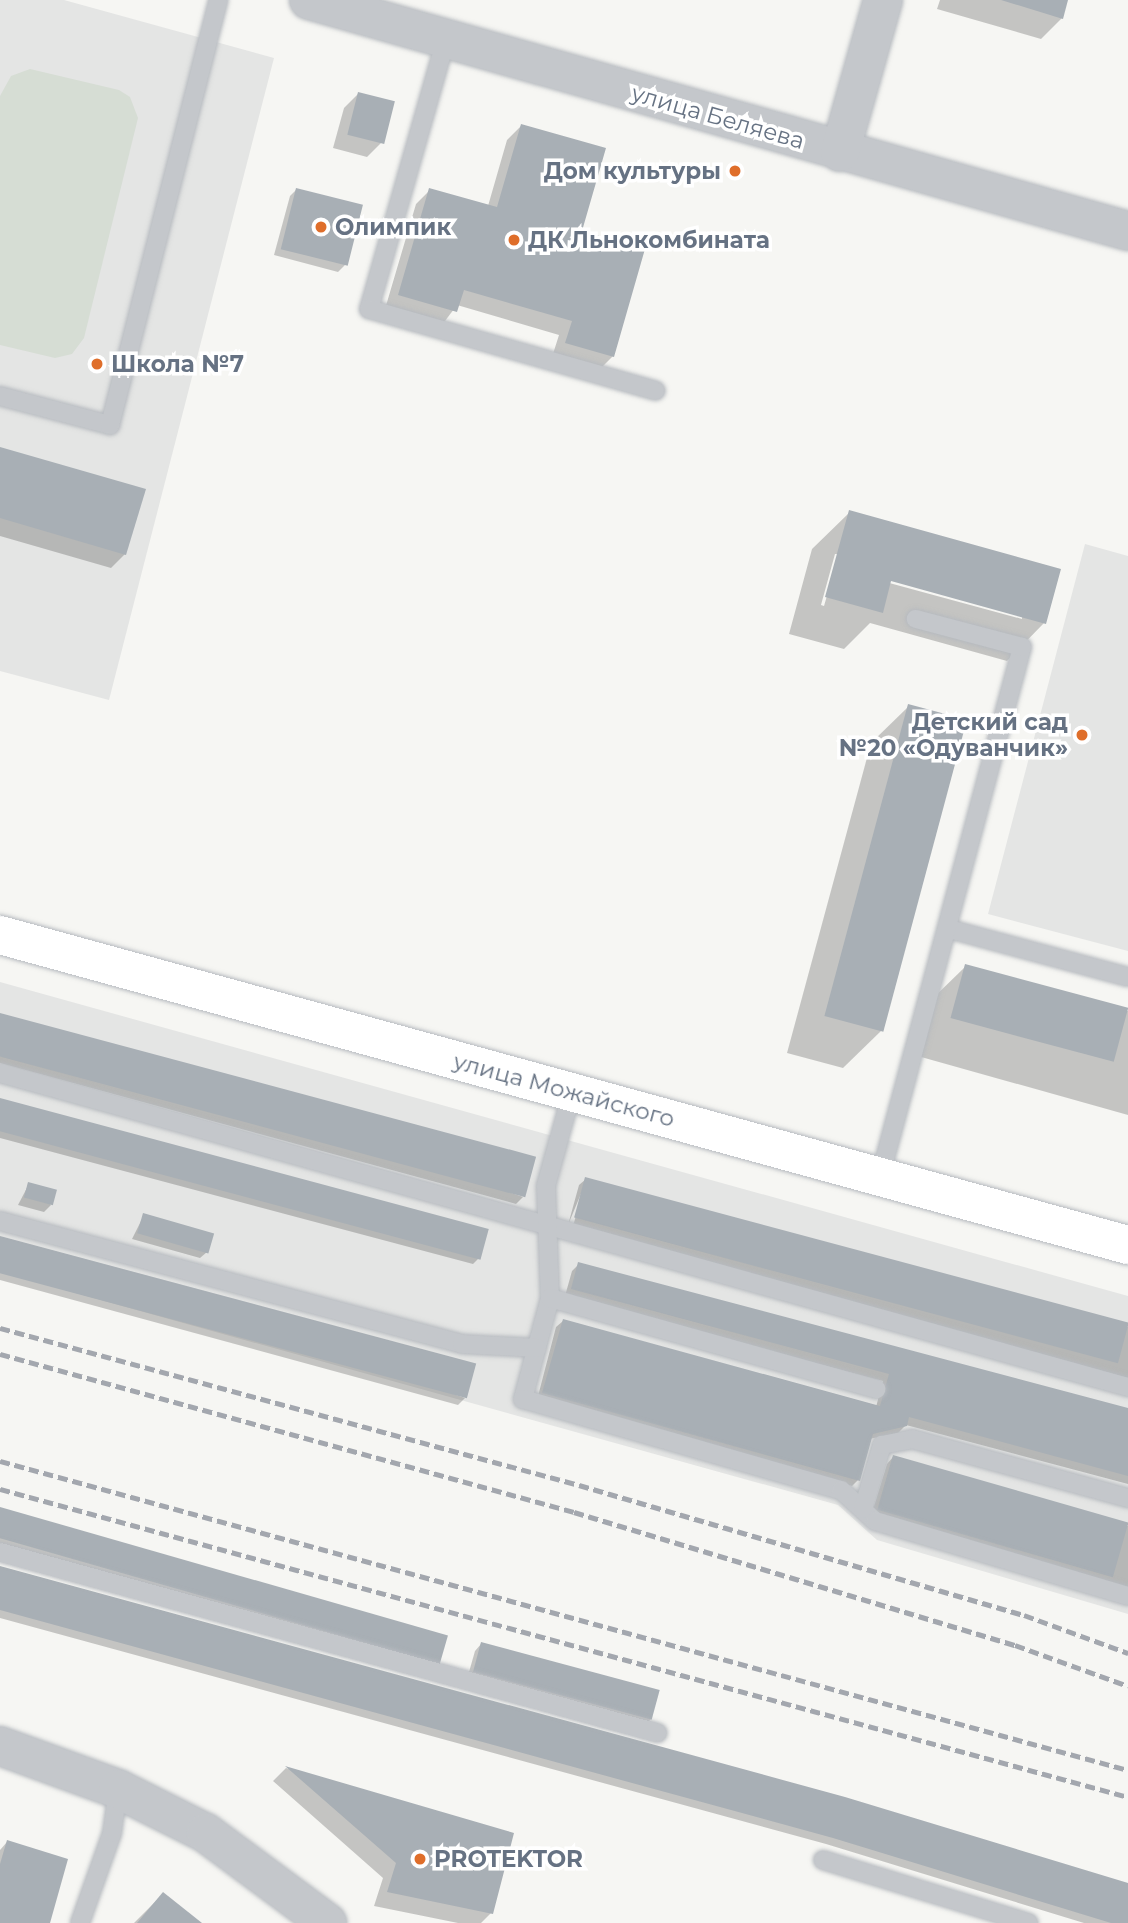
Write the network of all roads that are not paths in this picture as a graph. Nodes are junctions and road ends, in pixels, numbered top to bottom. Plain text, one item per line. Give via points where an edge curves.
1 (218, 0) edge
2 (883, 0) edge
3 (317, 1) edge
4 (446, 39) junction
5 (840, 152) junction
6 (1128, 231) edge
7 (656, 391) dead end
8 (0, 396) edge
9 (916, 619) dead end
10 (949, 929) junction
11 (0, 935) edge
12 (1128, 977) edge
13 (0, 1073) edge
14 (572, 1092) junction
15 (880, 1177) junction
16 (0, 1221) edge
17 (548, 1228) junction
18 (1128, 1245) edge
19 (550, 1298) junction
20 (537, 1348) junction
21 (1128, 1387) edge
22 (877, 1389) dead end
23 (1128, 1499) edge
24 (863, 1509) junction
25 (0, 1552) edge
26 (1128, 1596) edge
27 (658, 1733) dead end
28 (0, 1746) edge
29 (118, 1789) junction
30 (823, 1860) dead end
31 (80, 1923) edge
32 (327, 1923) edge
33 (1029, 1923) edge

1 - 8 lane via 110,425
2 - 5 street
3 - 4 street, улица Беляева
4 - 5 street, улица Беляева
4 - 7 lane via 369,309
5 - 6 street, улица Беляева
9 - 10 lane via 1022,647
10 - 12 lane
10 - 15 lane
11 - 14 main road, улица Можайского
13 - 17 lane
14 - 15 main road, улица Можайского
14 - 17 lane via 546,1186
15 - 18 main road, улица Можайского
16 - 20 lane via 462,1344
17 - 19 lane
17 - 21 lane
19 - 20 lane
19 - 22 lane
20 - 24 lane via 523,1399 841,1490
23 - 24 lane via 912,1439 882,1445
24 - 26 lane via 874,1521
25 - 27 lane
28 - 29 street
29 - 31 lane via 111,1833
29 - 32 street via 206,1833
30 - 33 lane

